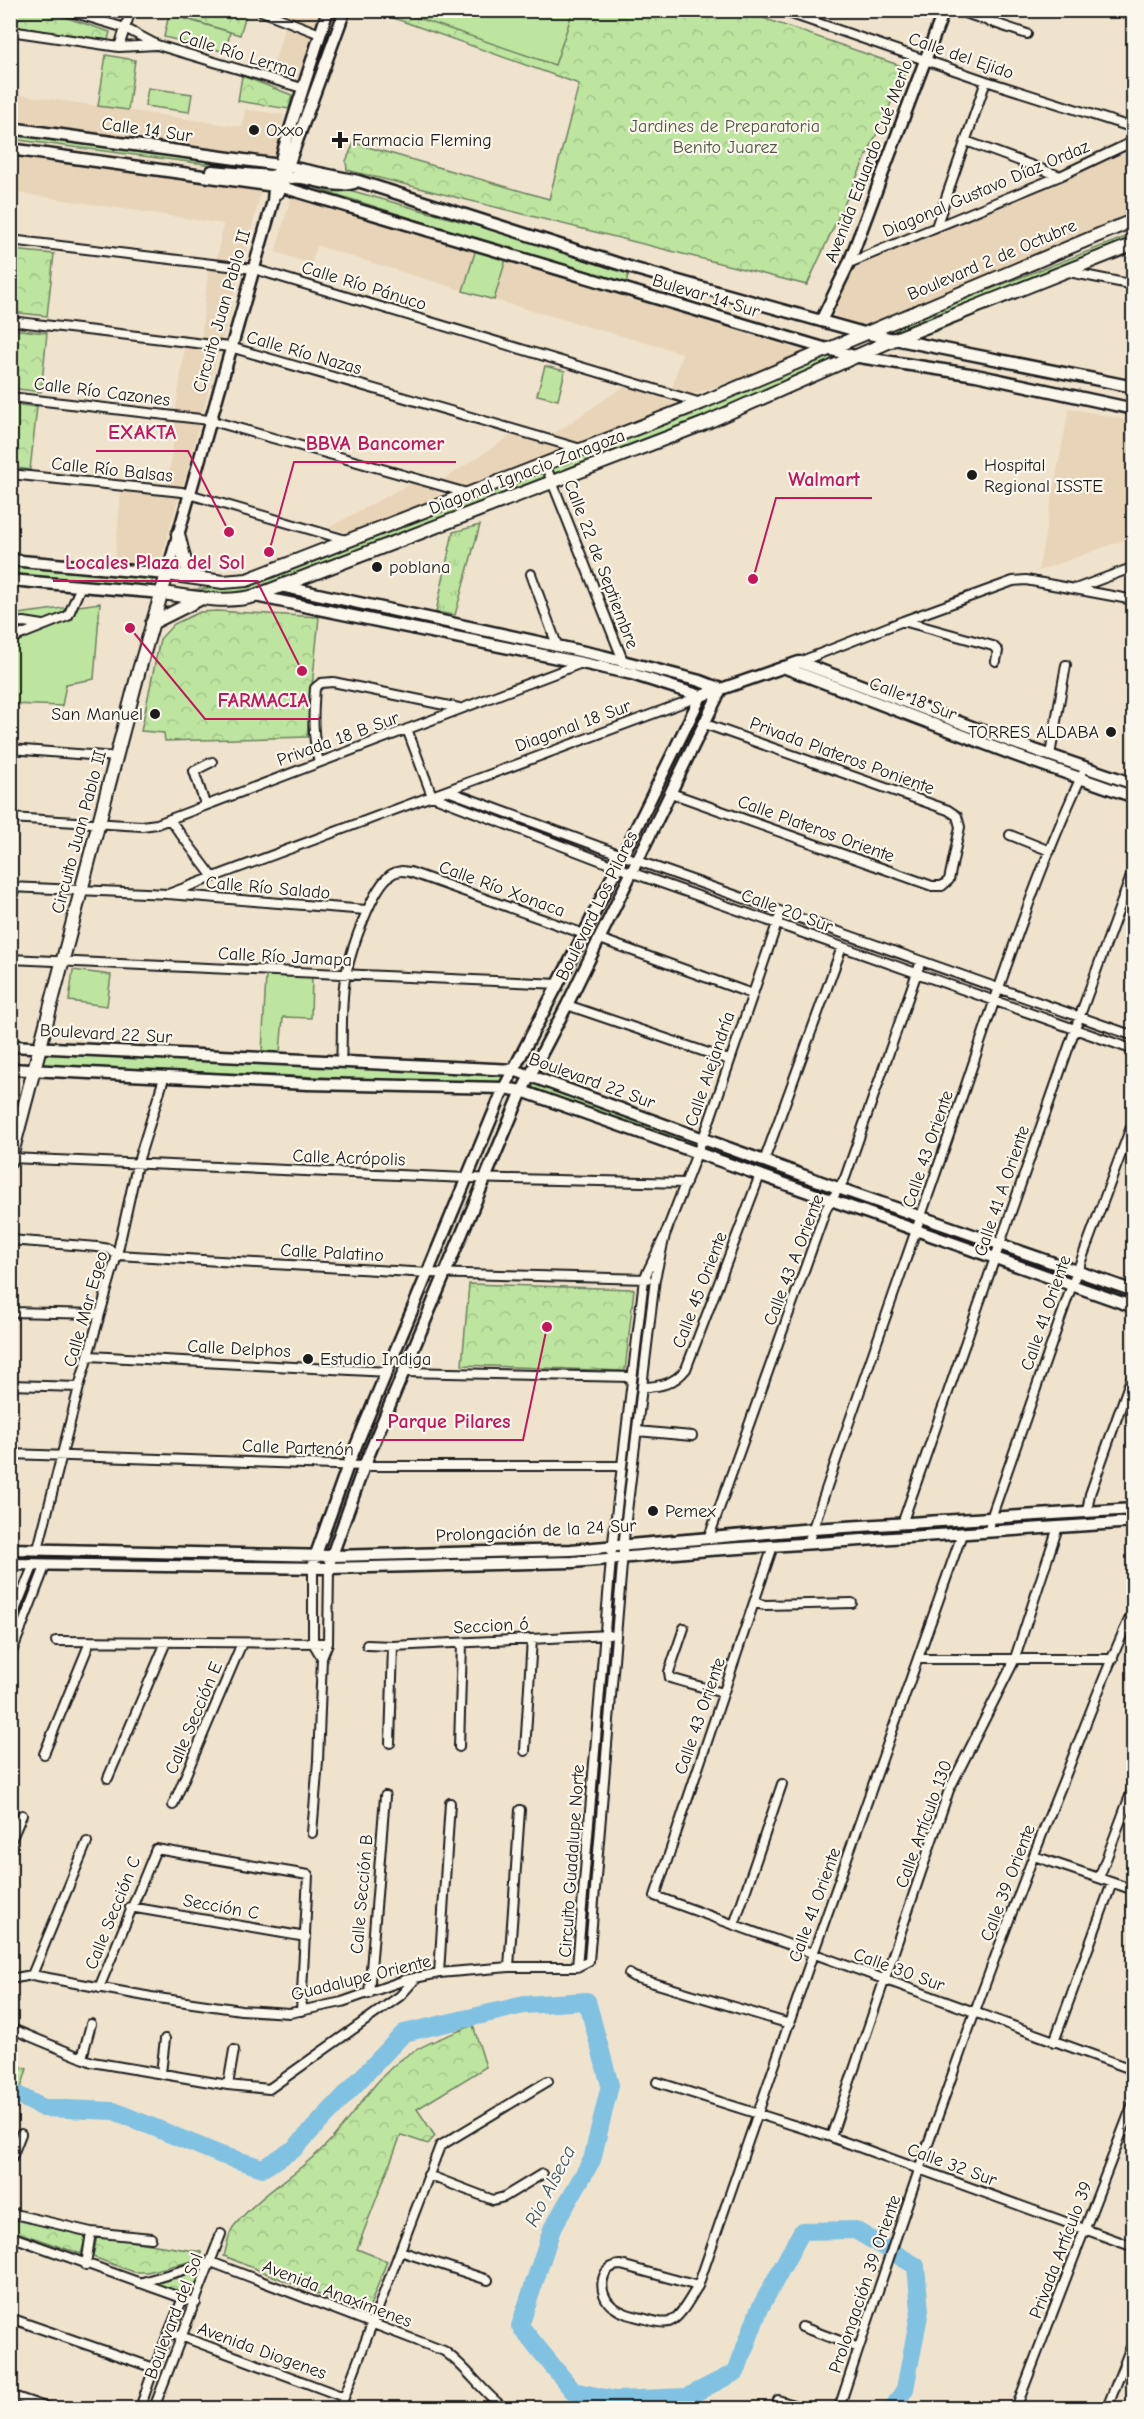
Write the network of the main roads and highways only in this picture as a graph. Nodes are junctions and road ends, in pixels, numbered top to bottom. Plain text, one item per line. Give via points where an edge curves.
1 (1134, 220) edge
2 (1134, 244) edge
3 (864, 333) joint
4 (895, 339) joint
5 (178, 534) road end
6 (167, 574) joint
7 (197, 578) junction
8 (162, 593) junction
9 (203, 598) junction
10 (152, 622) junction
11 (11, 1159) edge

1 - 3 main road, Boulevard 2 de Octubre
2 - 4 main road, Boulevard 2 de Octubre
3 - 7 main road, Diagonal Ignacio Zaragoza via 545,464 240,582
4 - 9 main road, Diagonal Ignacio Zaragoza via 703,424 255,596
5 - 7 main road via 186,565
6 - 7 main road, Diagonal Ignacio Zaragoza
6 - 8 main road, Circuito Juan Pablo II
8 - 9 main road, Diagonal Ignacio Zaragoza
8 - 10 main road, Circuito Juan Pablo II
9 - 10 main road
10 - 11 main road, Circuito Juan Pablo II

